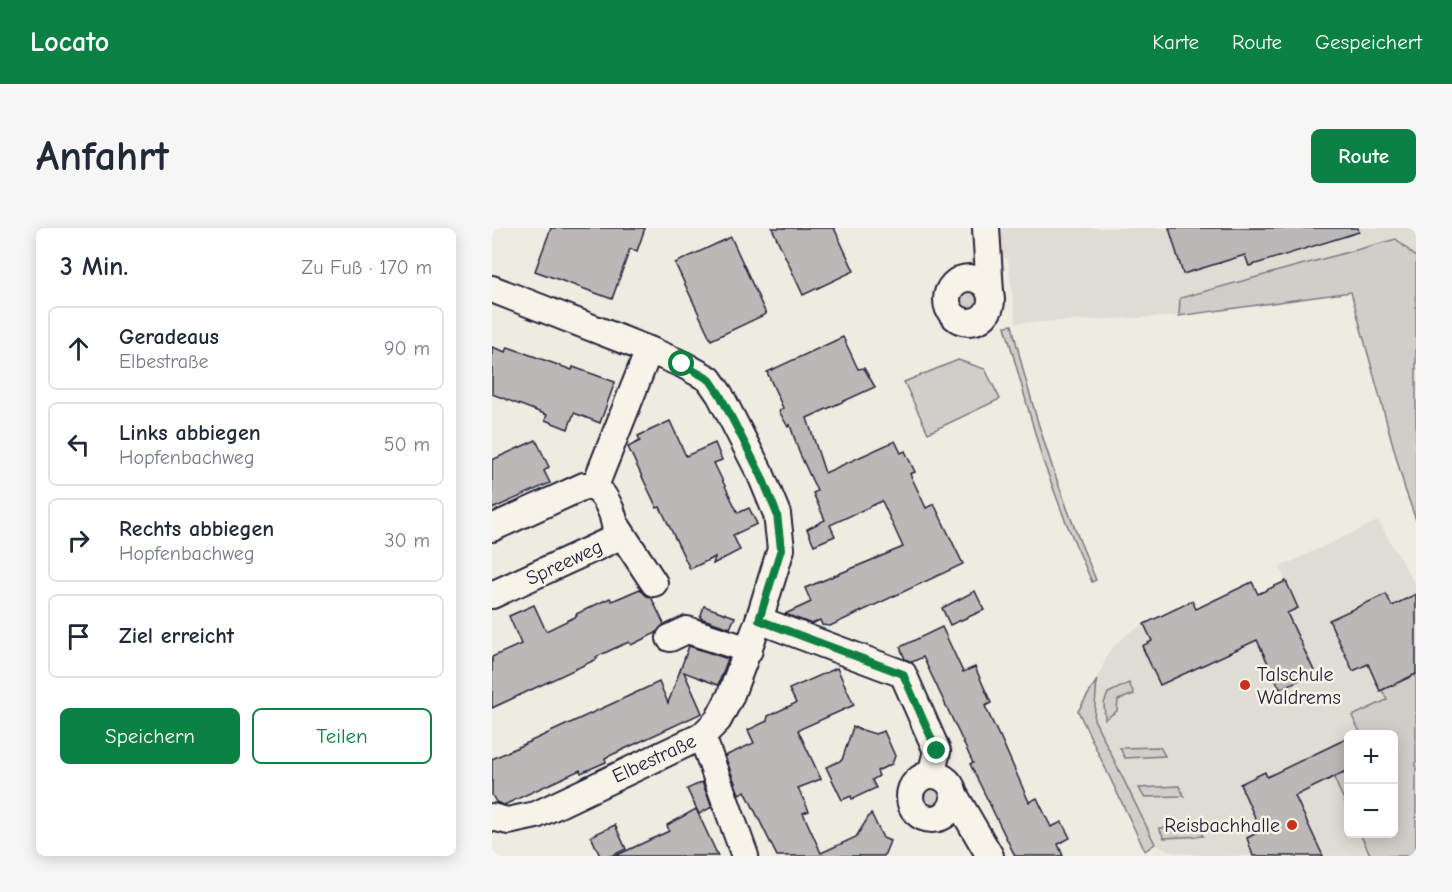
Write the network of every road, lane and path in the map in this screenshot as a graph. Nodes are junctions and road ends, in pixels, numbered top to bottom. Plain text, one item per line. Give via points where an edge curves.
1 (986, 228) edge
2 (492, 289) edge
3 (990, 292) dead end
4 (649, 350) junction
5 (595, 486) junction
6 (616, 525) junction
7 (492, 528) edge
8 (654, 583) dead end
9 (492, 595) edge
10 (759, 620) junction
11 (670, 638) dead end
12 (749, 650) junction
13 (702, 736) junction
14 (931, 775) junction
15 (955, 796) junction
16 (492, 817) edge
17 (745, 856) edge
18 (990, 856) edge

1 - 3 street
2 - 4 street, Elbestraße
4 - 5 street
4 - 10 street, Elbestraße via 710,380 730,412 777,514 781,549
5 - 6 street, Spreeweg via 604,495
5 - 7 street via 584,486
6 - 8 street
6 - 9 street, Spreeweg via 616,538
10 - 12 street, Elbestraße
10 - 14 street via 903,674 937,751
11 - 12 street via 687,630
12 - 13 street, Elbestraße via 718,720
13 - 16 street, Elbestraße via 536,815 508,821
13 - 17 street
14 - 15 street via 950,783
14 - 15 street via 913,785 910,799 915,812 927,819 940,818 951,810
15 - 18 street

